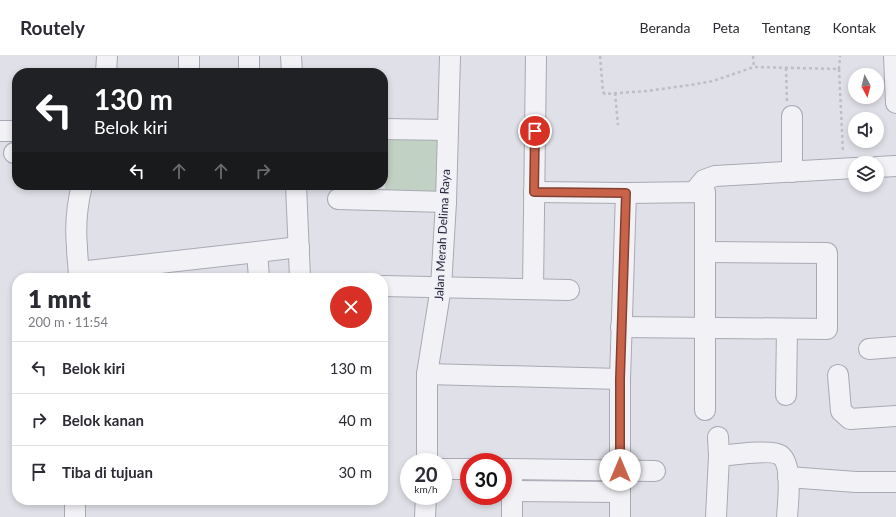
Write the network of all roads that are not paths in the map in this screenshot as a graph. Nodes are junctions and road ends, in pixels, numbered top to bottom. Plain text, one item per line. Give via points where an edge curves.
1 (107, 56) edge
2 (189, 56) edge
3 (249, 56) edge
4 (291, 56) edge
5 (450, 56) edge
6 (536, 56) edge
7 (894, 56) edge
8 (106, 68) edge
9 (189, 68) edge
10 (249, 68) edge
11 (292, 68) edge
12 (896, 103) edge
13 (792, 116) road end
14 (388, 129) edge
15 (0, 130) edge
16 (448, 130) junction
17 (12, 131) edge
18 (896, 166) edge
19 (884, 167) edge
20 (848, 169) edge
21 (792, 172) junction
22 (81, 190) edge
23 (296, 190) edge
24 (534, 192) junction
25 (694, 192) junction
26 (380, 193) edge
27 (626, 193) junction
28 (338, 199) dead end
29 (446, 202) junction
30 (299, 247) junction
31 (257, 252) junction
32 (705, 252) junction
33 (84, 273) edge
34 (92, 273) edge
35 (259, 273) edge
36 (300, 273) edge
37 (388, 286) edge
38 (441, 287) junction
39 (533, 289) junction
40 (569, 290) dead end
41 (621, 327) junction
42 (705, 328) junction
43 (787, 328) junction
44 (896, 347) edge
45 (869, 350) dead end
46 (427, 374) junction
47 (838, 375) dead end
48 (620, 379) junction
49 (786, 394) dead end
50 (705, 410) dead end
51 (896, 416) edge
52 (427, 453) edge
53 (512, 469) edge
54 (620, 470) junction
55 (655, 471) dead end
56 (788, 477) junction
57 (895, 482) edge
58 (512, 491) edge
59 (620, 492) junction
60 (75, 505) edge
61 (426, 505) edge
62 (512, 505) edge
63 (75, 517) edge
64 (425, 517) edge
65 (512, 517) edge
66 (620, 517) edge
67 (716, 517) edge
68 (787, 517) edge

1 - 8 street
2 - 9 street
3 - 10 street
4 - 11 street
5 - 16 street, Jalan Merah Delima Raya
6 - 24 street
7 - 12 street
13 - 21 street
14 - 16 street
15 - 17 street
16 - 29 street, Jalan Merah Delima Raya
18 - 19 street
20 - 21 street
21 - 25 street via 714,176 704,180
22 - 33 street via 78,200 77,246
23 - 30 street
24 - 27 street
24 - 39 street
25 - 27 street
25 - 32 street via 705,192
26 - 28 street
26 - 29 street
27 - 41 street
29 - 38 street, Jalan Merah Delima Raya
30 - 31 street
30 - 36 street
31 - 34 street
31 - 35 street
32 - 42 street
32 - 43 street via 827,253 826,329
37 - 38 street
38 - 39 street
38 - 46 street, Jalan Merah Delima Raya
39 - 40 street
41 - 42 street
41 - 48 street
42 - 43 street
42 - 50 street
43 - 49 street
44 - 45 street
46 - 48 street
46 - 52 street, Jalan Merah Delima Raya
47 - 51 street via 841,411 850,418
48 - 54 street
53 - 54 street
54 - 55 street
54 - 59 street
56 - 57 street
56 - 67 street via 785,461 780,455 718,447
56 - 68 street
58 - 59 street
59 - 66 street
60 - 63 street
61 - 64 street
62 - 65 street

